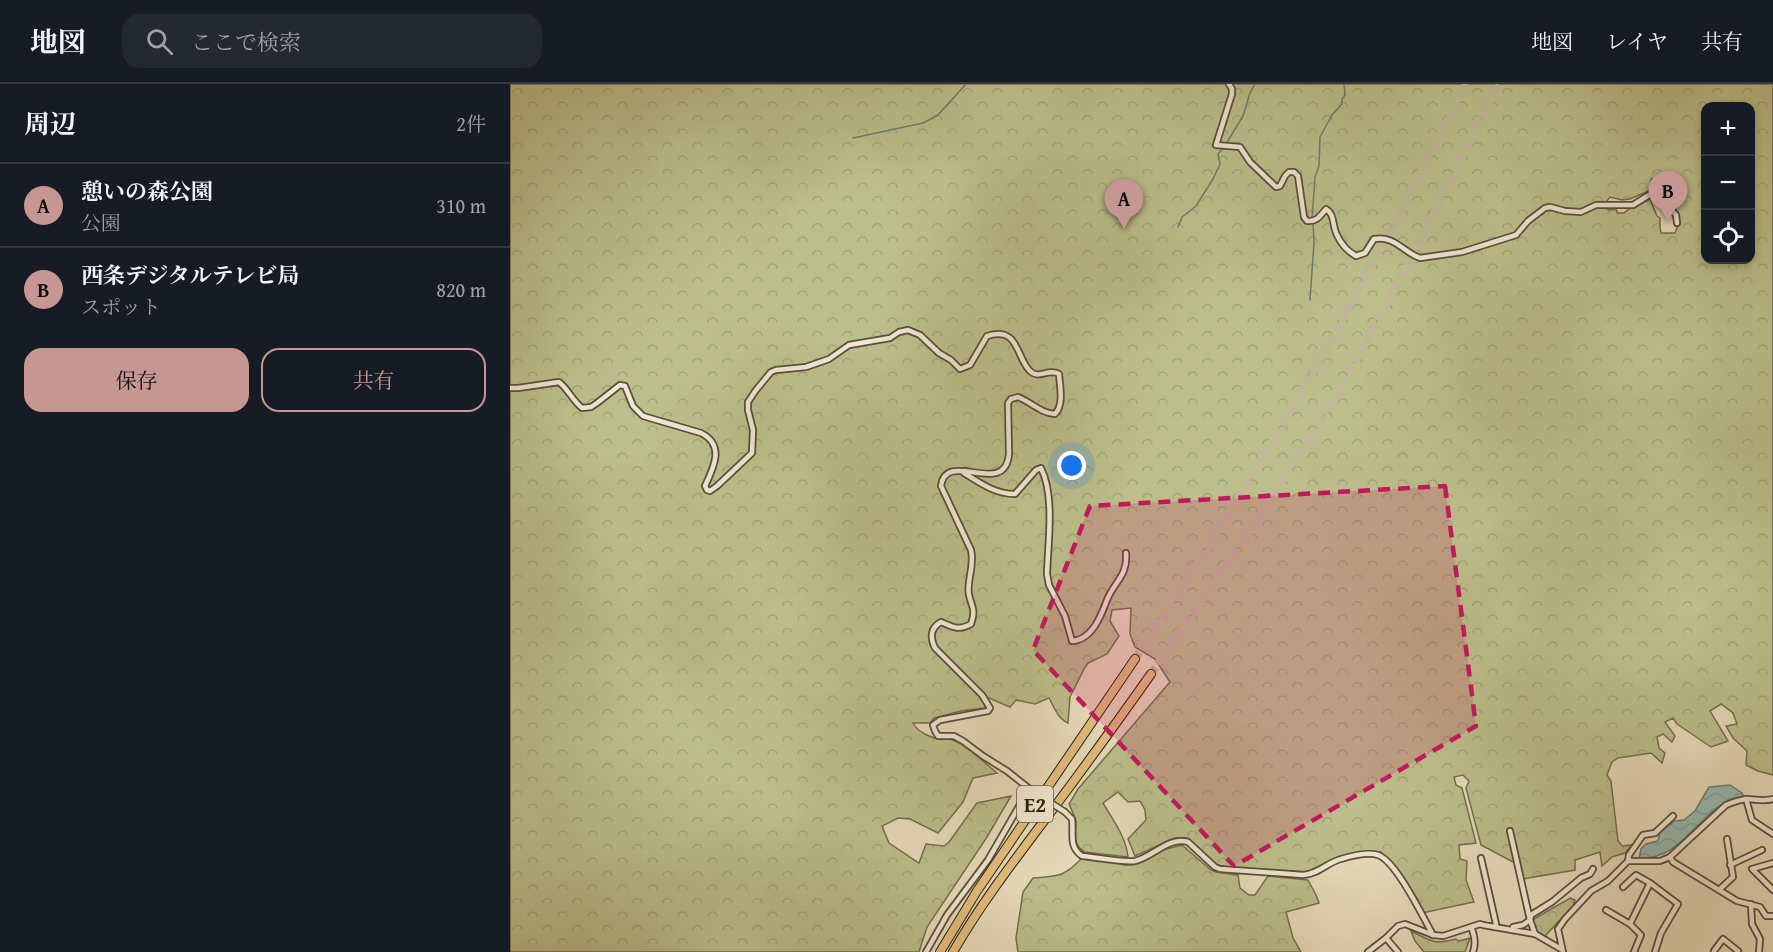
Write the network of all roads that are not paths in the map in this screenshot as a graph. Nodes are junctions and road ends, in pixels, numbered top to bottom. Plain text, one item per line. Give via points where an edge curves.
1 (1229, 84) edge
2 (1677, 223) dead end
3 (510, 388) edge
4 (965, 471) junction
5 (1126, 553) dead end
6 (1135, 659) tunnel mouth
7 (1151, 674) tunnel mouth
8 (1030, 789) junction
9 (1773, 798) edge
10 (1746, 799) junction
11 (1673, 816) dead end
12 (1510, 831) dead end
13 (1773, 834) edge
14 (1727, 839) dead end
15 (1762, 850) dead end
16 (1670, 857) junction
17 (1481, 858) dead end
18 (1628, 861) junction
19 (1773, 863) edge
20 (1730, 865) junction
21 (1593, 869) dead end
22 (1650, 883) junction
23 (1623, 887) dead end
24 (1720, 889) junction
25 (1773, 890) edge
26 (1751, 904) junction
27 (1606, 910) dead end
28 (1773, 916) edge
29 (1530, 920) junction
30 (1630, 924) junction
31 (1471, 927) junction
32 (1495, 927) junction
33 (1512, 930) junction
34 (1535, 934) junction
35 (1433, 935) junction
36 (1386, 938) junction
37 (1562, 950) edge
38 (1714, 951) edge
39 (926, 952) edge
40 (940, 952) edge
41 (952, 952) edge
42 (1368, 952) edge
43 (1398, 952) edge
44 (1473, 952) edge
45 (1634, 952) edge
46 (1655, 952) edge
47 (1737, 952) edge
48 (1759, 952) edge

1 - 2 street via 1232,94 1216,145 1240,147 1276,187 1289,172 1294,172 1298,176 1304,217 1312,222 1329,210 1339,239 1356,256 1365,253 1369,244 1379,238 1398,243 1420,258 1462,252 1516,235 1545,208 1581,212 1596,205 1633,205 1665,190
3 - 4 street via 559,382 582,408 591,407 620,385 625,386 633,406 643,416 709,437 715,456 705,486 710,491 752,453 748,402 771,372 806,367 829,359 849,345 890,338 908,330 920,335 960,369 970,365 987,336 1006,337 1017,346 1034,374 1059,374 1059,409 1049,414 1018,397 1011,399 1008,461 1004,470 996,475
4 - 5 street via 982,485 1015,494 1041,468 1049,500 1048,585 1065,616 1072,641 1086,636 1100,618 1127,564
4 - 8 street via 945,475 941,486 971,550 968,587 974,613 971,624 963,628 941,622 936,625 931,641 982,694 990,708 933,725 938,736 954,736 963,741
6 - 40 highway, E2
7 - 41 highway, E2 via 984,902
8 - 35 street, bridge via 1072,819 1072,845 1082,856 1132,861 1184,841 1220,869 1312,874 1345,858 1380,855 1390,863
8 - 39 street
9 - 10 street
10 - 13 street via 1752,820
10 - 16 street via 1726,805
11 - 18 street via 1655,832 1643,836
12 - 29 street
14 - 20 street
15 - 20 street
16 - 18 street via 1660,861
16 - 24 street
17 - 32 street
18 - 37 street via 1591,891 1558,929
19 - 25 street via 1752,869
20 - 24 street via 1733,877
21 - 29 street via 1531,915
22 - 23 street via 1636,874
22 - 30 street
22 - 46 street via 1678,904
24 - 26 street via 1737,902
26 - 28 street via 1766,916
26 - 48 street via 1752,924 1760,939
27 - 30 street
29 - 33 street
29 - 34 street
30 - 45 street via 1641,935
31 - 32 street
31 - 35 street via 1443,936
31 - 44 street
32 - 33 street
33 - 34 street
34 - 37 street
35 - 36 street via 1405,924
36 - 42 street
36 - 43 street
38 - 47 street via 1724,937

